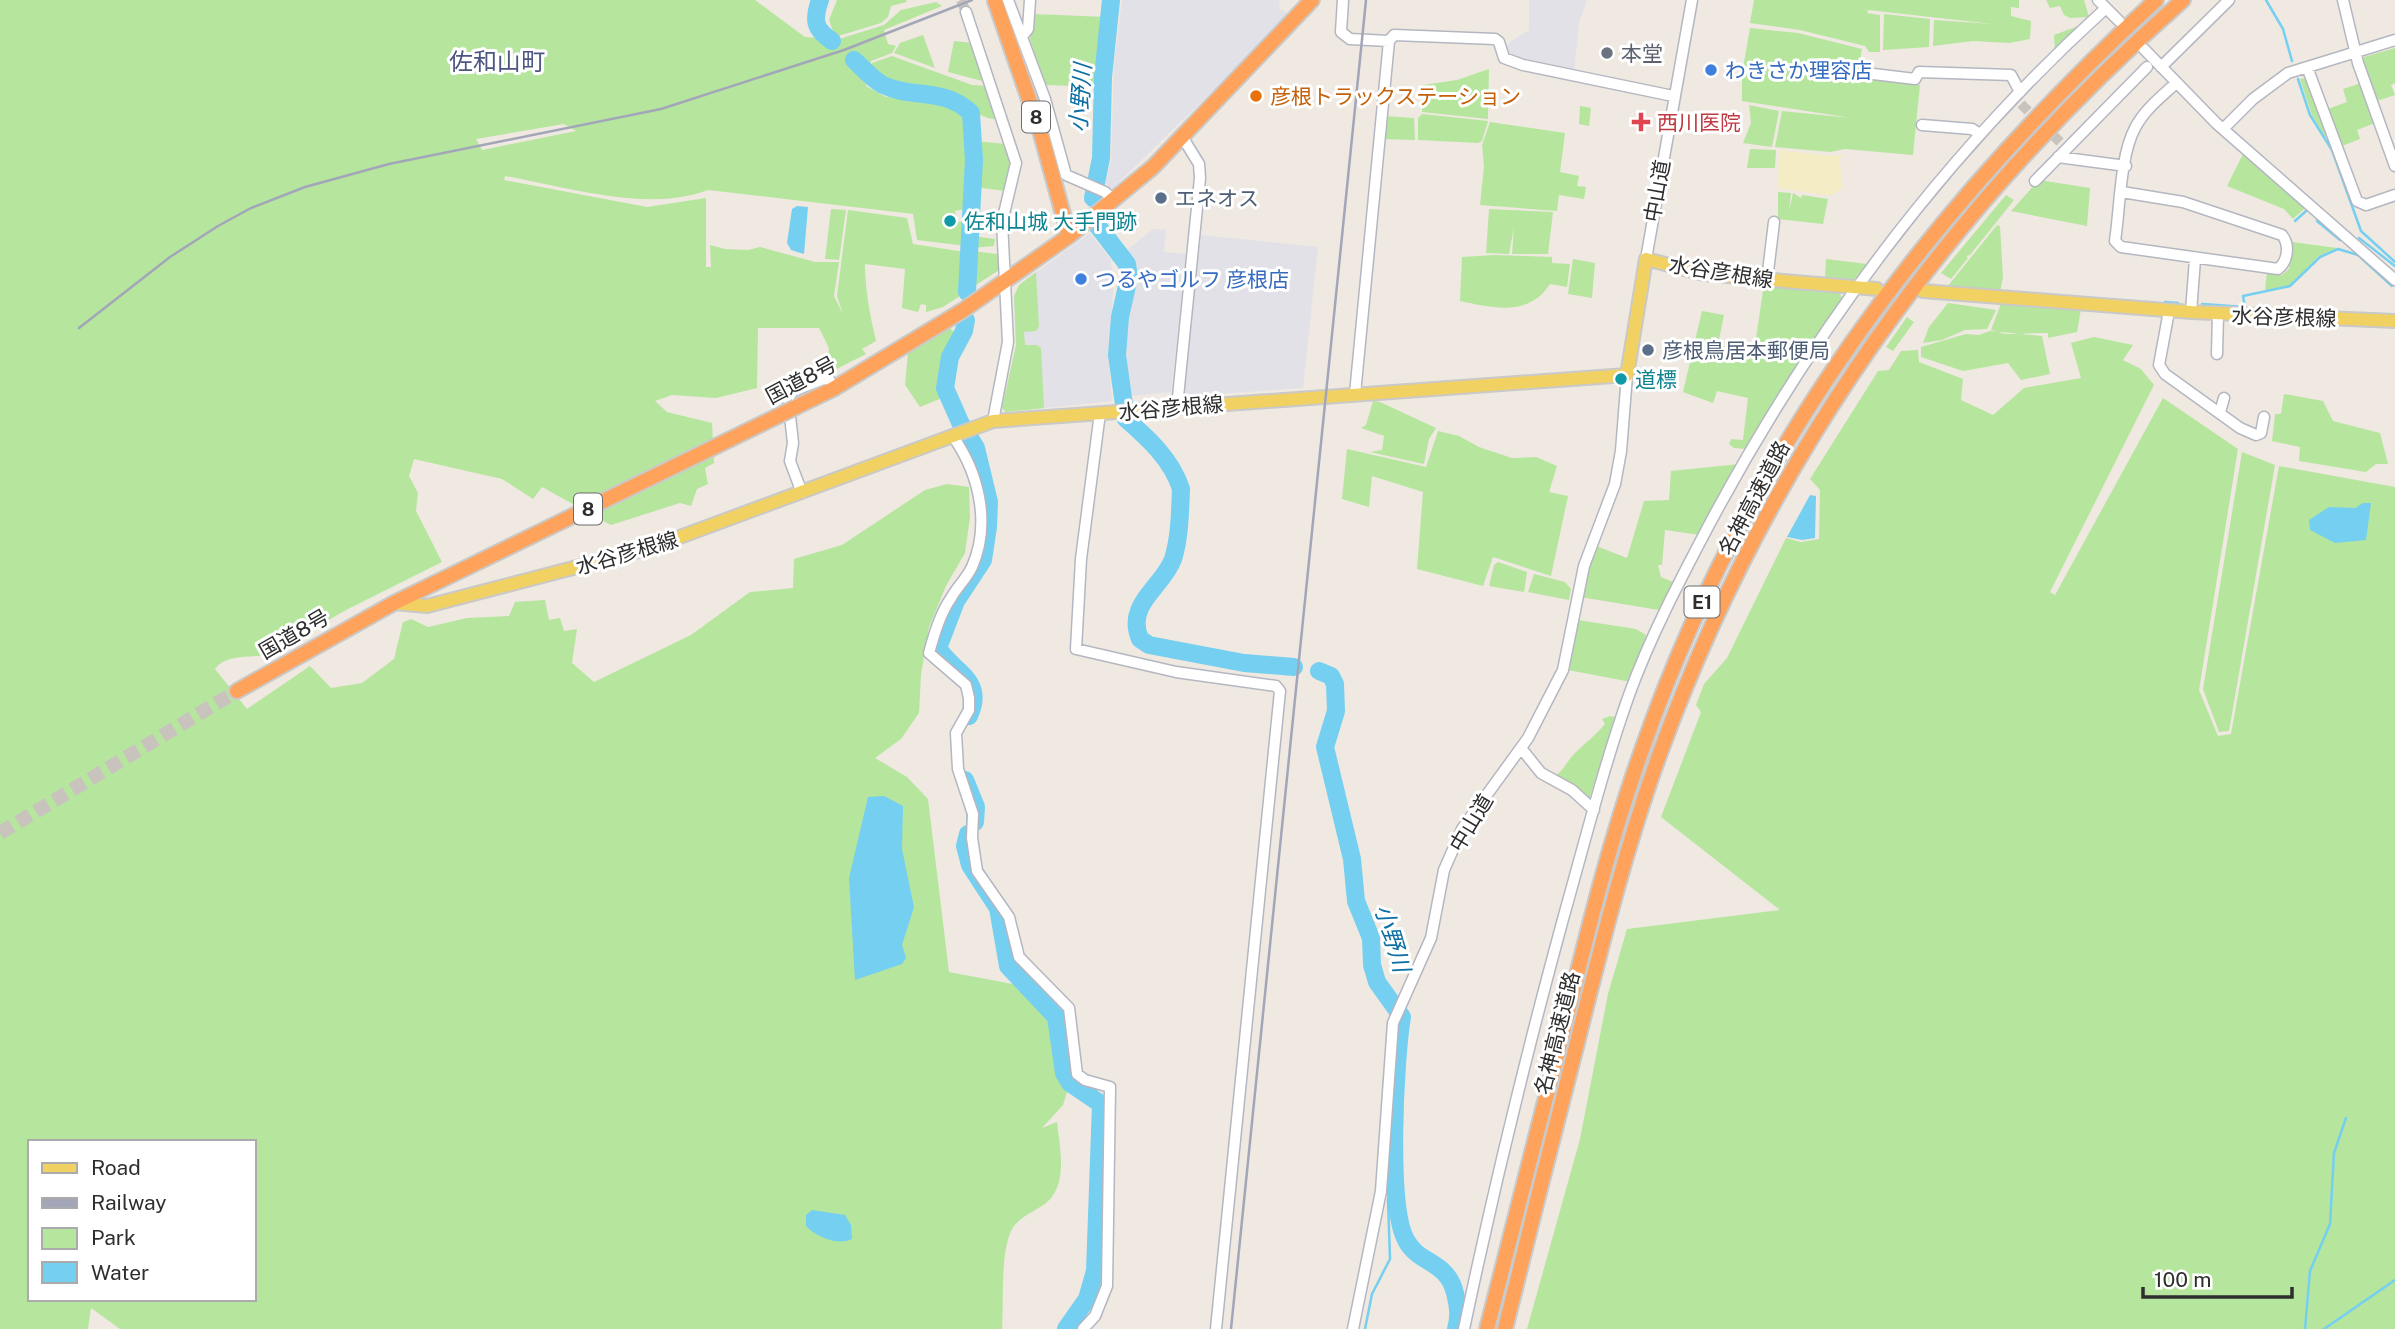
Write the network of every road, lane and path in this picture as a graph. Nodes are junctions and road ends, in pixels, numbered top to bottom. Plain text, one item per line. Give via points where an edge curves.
1 (1030, 0) edge
2 (1312, 0) edge
3 (1343, 0) edge
4 (1692, 0) edge
5 (2157, 0) edge
6 (2183, 0) edge
7 (2229, 0) edge
8 (2343, 0) edge
9 (1001, 1) edge
10 (2102, 4) edge
11 (966, 12) tunnel mouth
12 (2119, 21) dead end
13 (1023, 35) junction
14 (2395, 40) edge
15 (1389, 41) junction
16 (2144, 49) dead end
17 (2355, 52) junction
18 (2161, 67) junction
19 (2307, 67) junction
20 (2147, 68) dead end
21 (1865, 73) dead end
22 (2175, 84) junction
23 (1674, 96) junction
24 (2019, 98) junction
25 (1922, 125) dead end
26 (2223, 129) junction
27 (1980, 134) junction
28 (1183, 138) junction
29 (2057, 157) junction
30 (2126, 166) junction
31 (2395, 166) edge
32 (2035, 181) dead end
33 (2122, 192) junction
34 (2395, 195) edge
35 (1113, 200) junction
36 (1774, 222) dead end
37 (1069, 236) junction
38 (1646, 259) junction
39 (2195, 259) junction
40 (1767, 280) junction
41 (2395, 280) edge
42 (1004, 283) junction
43 (1855, 287) junction
44 (1877, 289) dead end
45 (1923, 291) dead end
46 (2169, 311) junction
47 (2191, 312) junction
48 (2218, 314) junction
49 (2395, 321) edge
50 (2217, 354) dead end
51 (1627, 374) junction
52 (833, 389) junction
53 (1355, 394) junction
54 (2224, 398) dead end
55 (1177, 407) junction
56 (2220, 412) junction
57 (1100, 414) junction
58 (2264, 417) dead end
59 (993, 421) junction
60 (962, 435) junction
61 (802, 494) junction
62 (394, 603) junction
63 (237, 691) tunnel mouth
64 (1521, 748) junction
65 (1594, 810) junction
66 (1083, 1329) edge
67 (1216, 1329) edge
68 (1353, 1329) edge
69 (1464, 1329) edge
70 (1487, 1329) edge
71 (1505, 1329) edge

1 - 13 street via 1028,29
2 - 28 highway, 国道8号 / 8
3 - 15 street via 1341,32 1345,36
4 - 23 street, 中山道
5 - 70 highway, 名神高速道路 / E1 via 2010,143 1909,263 1820,390 1717,571 1668,681 1612,843
6 - 71 highway, 名神高速道路 / E1 via 2064,111 1964,220 1841,388 1753,544 1684,688 1628,848
7 - 18 street
8 - 17 street
9 - 13 street
9 - 37 highway, 8
10 - 12 street
10 - 24 street
11 - 42 street via 1016,163 1002,222
13 - 35 street via 1066,175
14 - 17 street
15 - 23 street via 1394,35 1495,39 1504,58 1523,65
15 - 53 street
16 - 18 street
17 - 19 street
17 - 31 street
18 - 22 street
19 - 26 street via 2273,83
19 - 34 street via 2357,201 2366,205
20 - 29 street via 2063,145
21 - 24 street via 1915,79 1919,72 2011,75
22 - 26 street
22 - 30 street via 2135,128
23 - 38 street, 中山道
24 - 27 street
25 - 27 street via 1972,129
26 - 41 street
27 - 43 street
28 - 35 highway, 国道8号 / 8
28 - 55 street via 1199,164 1200,178
29 - 30 street
29 - 32 street
30 - 33 street
33 - 39 street via 2115,241 2121,247
33 - 39 street via 2183,202 2282,235 2287,246 2284,264 2278,269
35 - 37 highway, 国道8号 / 8
36 - 40 street
37 - 42 highway, 国道8号 / 8
38 - 40 main road, 水谷彦根線 via 1704,274
38 - 51 main road, 水谷彦根線
39 - 47 street
40 - 43 main road, 水谷彦根線
42 - 52 highway, 国道8号 / 8
42 - 59 street via 1009,342
43 - 44 main road, 水谷彦根線
43 - 65 street via 1768,418 1678,584 1629,694
45 - 46 main road, 水谷彦根線
46 - 47 main road, 水谷彦根線
46 - 56 street via 2162,370
47 - 48 main road, 水谷彦根線
48 - 49 main road, 水谷彦根線
48 - 50 street
51 - 53 main road, 水谷彦根線
51 - 64 street, 中山道 via 1616,476 1584,566 1563,670
52 - 61 street via 828,377 793,391 788,398 793,443 790,461
52 - 62 highway, 国道8号 / 8, bridge
53 - 55 main road, 水谷彦根線
54 - 56 street
55 - 57 main road, 水谷彦根線
56 - 58 street via 2256,435 2261,433
57 - 59 main road, 水谷彦根線
57 - 67 street via 1076,649 1176,672 1276,686 1280,691
59 - 60 main road, 水谷彦根線
60 - 61 main road, 水谷彦根線
60 - 66 street via 977,485 978,538 974,564 949,600 929,653 966,685 970,698 970,710 956,733 958,769 973,814 977,871 1009,918 1019,957 1069,1008 1077,1074 1110,1087 1107,1286 1095,1316
61 - 62 main road, 水谷彦根線 via 650,548 427,606
62 - 63 highway, 国道8号 / 8
64 - 65 street via 1541,773 1572,790
64 - 68 street, 中山道 via 1462,829 1444,870 1431,938 1398,1010 1390,1039 1381,1191
65 - 69 street via 1529,1046

